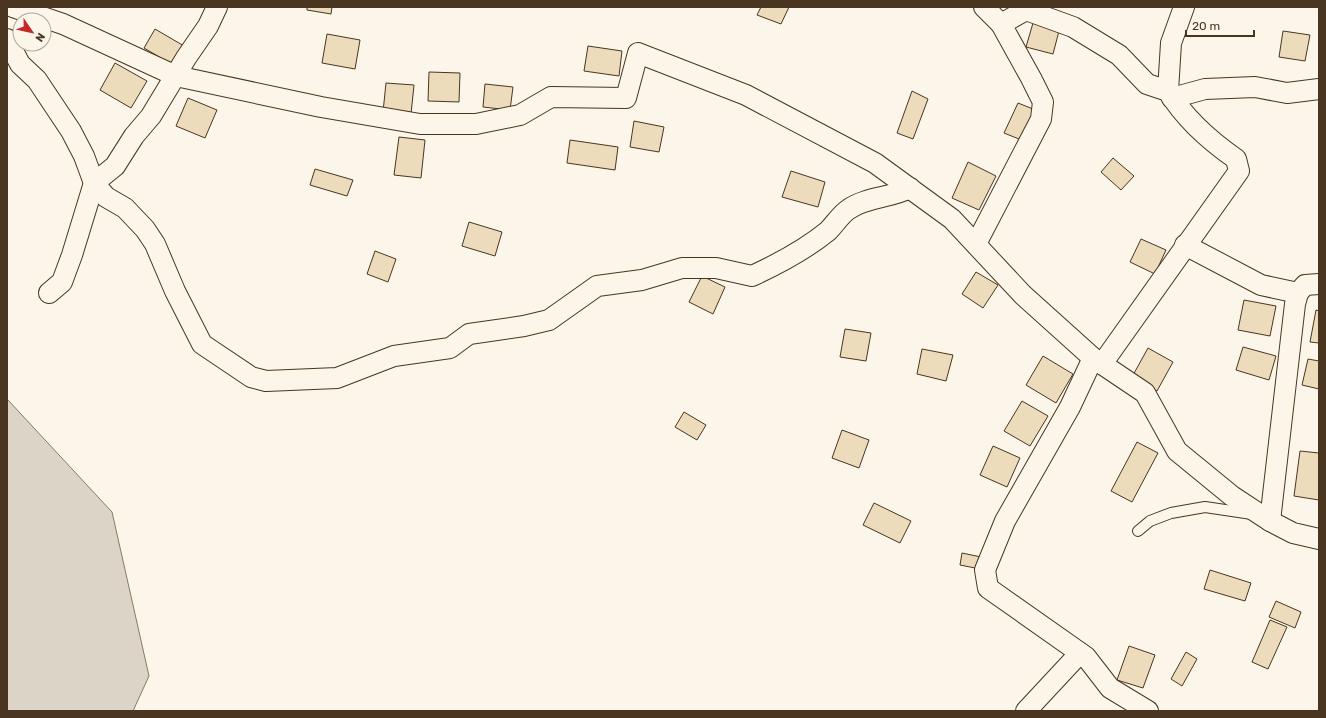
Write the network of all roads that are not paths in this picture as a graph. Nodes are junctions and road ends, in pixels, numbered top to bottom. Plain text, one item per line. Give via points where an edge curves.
1 (13, 7) edge
2 (217, 7) edge
3 (984, 7) edge
4 (1184, 7) edge
5 (63, 24) junction
6 (1001, 24) junction
7 (52, 30) edge
8 (16, 52) edge
9 (176, 76) junction
10 (1319, 89) edge
11 (1170, 94) junction
12 (94, 183) junction
13 (910, 188) junction
14 (976, 244) junction
15 (1185, 245) junction
16 (1319, 284) edge
17 (49, 293) dead end
18 (1298, 293) junction
19 (1097, 361) junction
20 (1266, 519) junction
21 (1138, 531) dead end
22 (1319, 539) edge
23 (1080, 653) junction
24 (1026, 711) edge
25 (1148, 711) edge

1 - 5 street
2 - 9 street
3 - 6 street
4 - 11 street via 1171,43
5 - 7 street
5 - 9 street
6 - 11 street via 1026,10 1073,27 1119,55 1147,84
6 - 14 street via 1043,102 1041,119
8 - 12 street via 20,64 37,80 71,131
9 - 12 street via 151,116 114,166
9 - 13 street via 321,107 420,124 476,124 520,115 551,97 626,98 638,53 746,95 875,163
10 - 11 street via 1287,94 1255,88 1205,89
11 - 15 street via 1184,115 1236,159 1239,171
12 - 13 street via 106,197 125,208 145,229 155,244 202,344 251,377 266,381 338,378 394,356 450,348 469,334 549,320 597,286 642,280 682,268 716,268 752,276 801,250 828,231 850,208
12 - 17 street via 62,282
13 - 14 street via 952,219
14 - 19 street via 1023,295
15 - 18 street via 1261,285
15 - 19 street
16 - 18 street via 1305,285
18 - 20 street
19 - 20 street via 1145,393 1177,451 1232,496
19 - 23 street via 1005,521 985,570 988,588
20 - 21 lane via 1205,507 1171,513 1150,521
20 - 22 street via 1293,533
23 - 24 street
23 - 25 street via 1110,688

